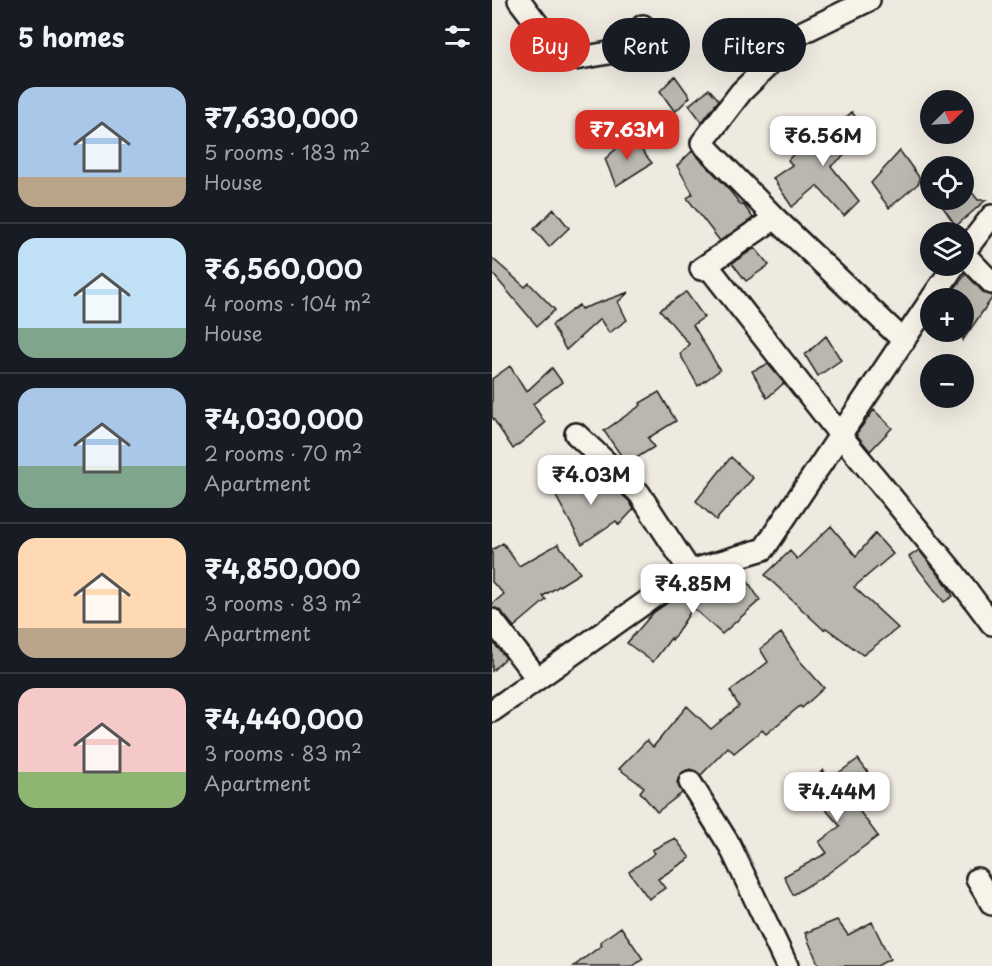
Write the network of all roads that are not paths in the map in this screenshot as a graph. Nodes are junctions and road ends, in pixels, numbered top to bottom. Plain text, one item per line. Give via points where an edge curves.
1 (519, 0) edge
2 (869, 0) edge
3 (602, 54) edge
4 (992, 216) edge
5 (774, 218) junction
6 (974, 239) edge
7 (974, 264) edge
8 (992, 283) edge
9 (920, 317) edge
10 (904, 341) junction
11 (576, 435) dead end
12 (841, 435) junction
13 (690, 571) junction
14 (989, 614) edge
15 (492, 620) edge
16 (537, 678) junction
17 (492, 711) edge
18 (690, 782) dead end
19 (977, 879) dead end
20 (992, 904) edge
21 (787, 966) edge

1 - 3 street via 542,30 575,58
2 - 5 street via 801,33 741,92 702,143
4 - 6 street
5 - 10 street
5 - 12 street via 704,267
7 - 8 street
9 - 10 street
10 - 12 street
11 - 13 street via 639,493
12 - 13 street via 764,549
12 - 14 street
13 - 16 street
15 - 16 street
16 - 17 street
18 - 21 street via 730,846
19 - 20 street

